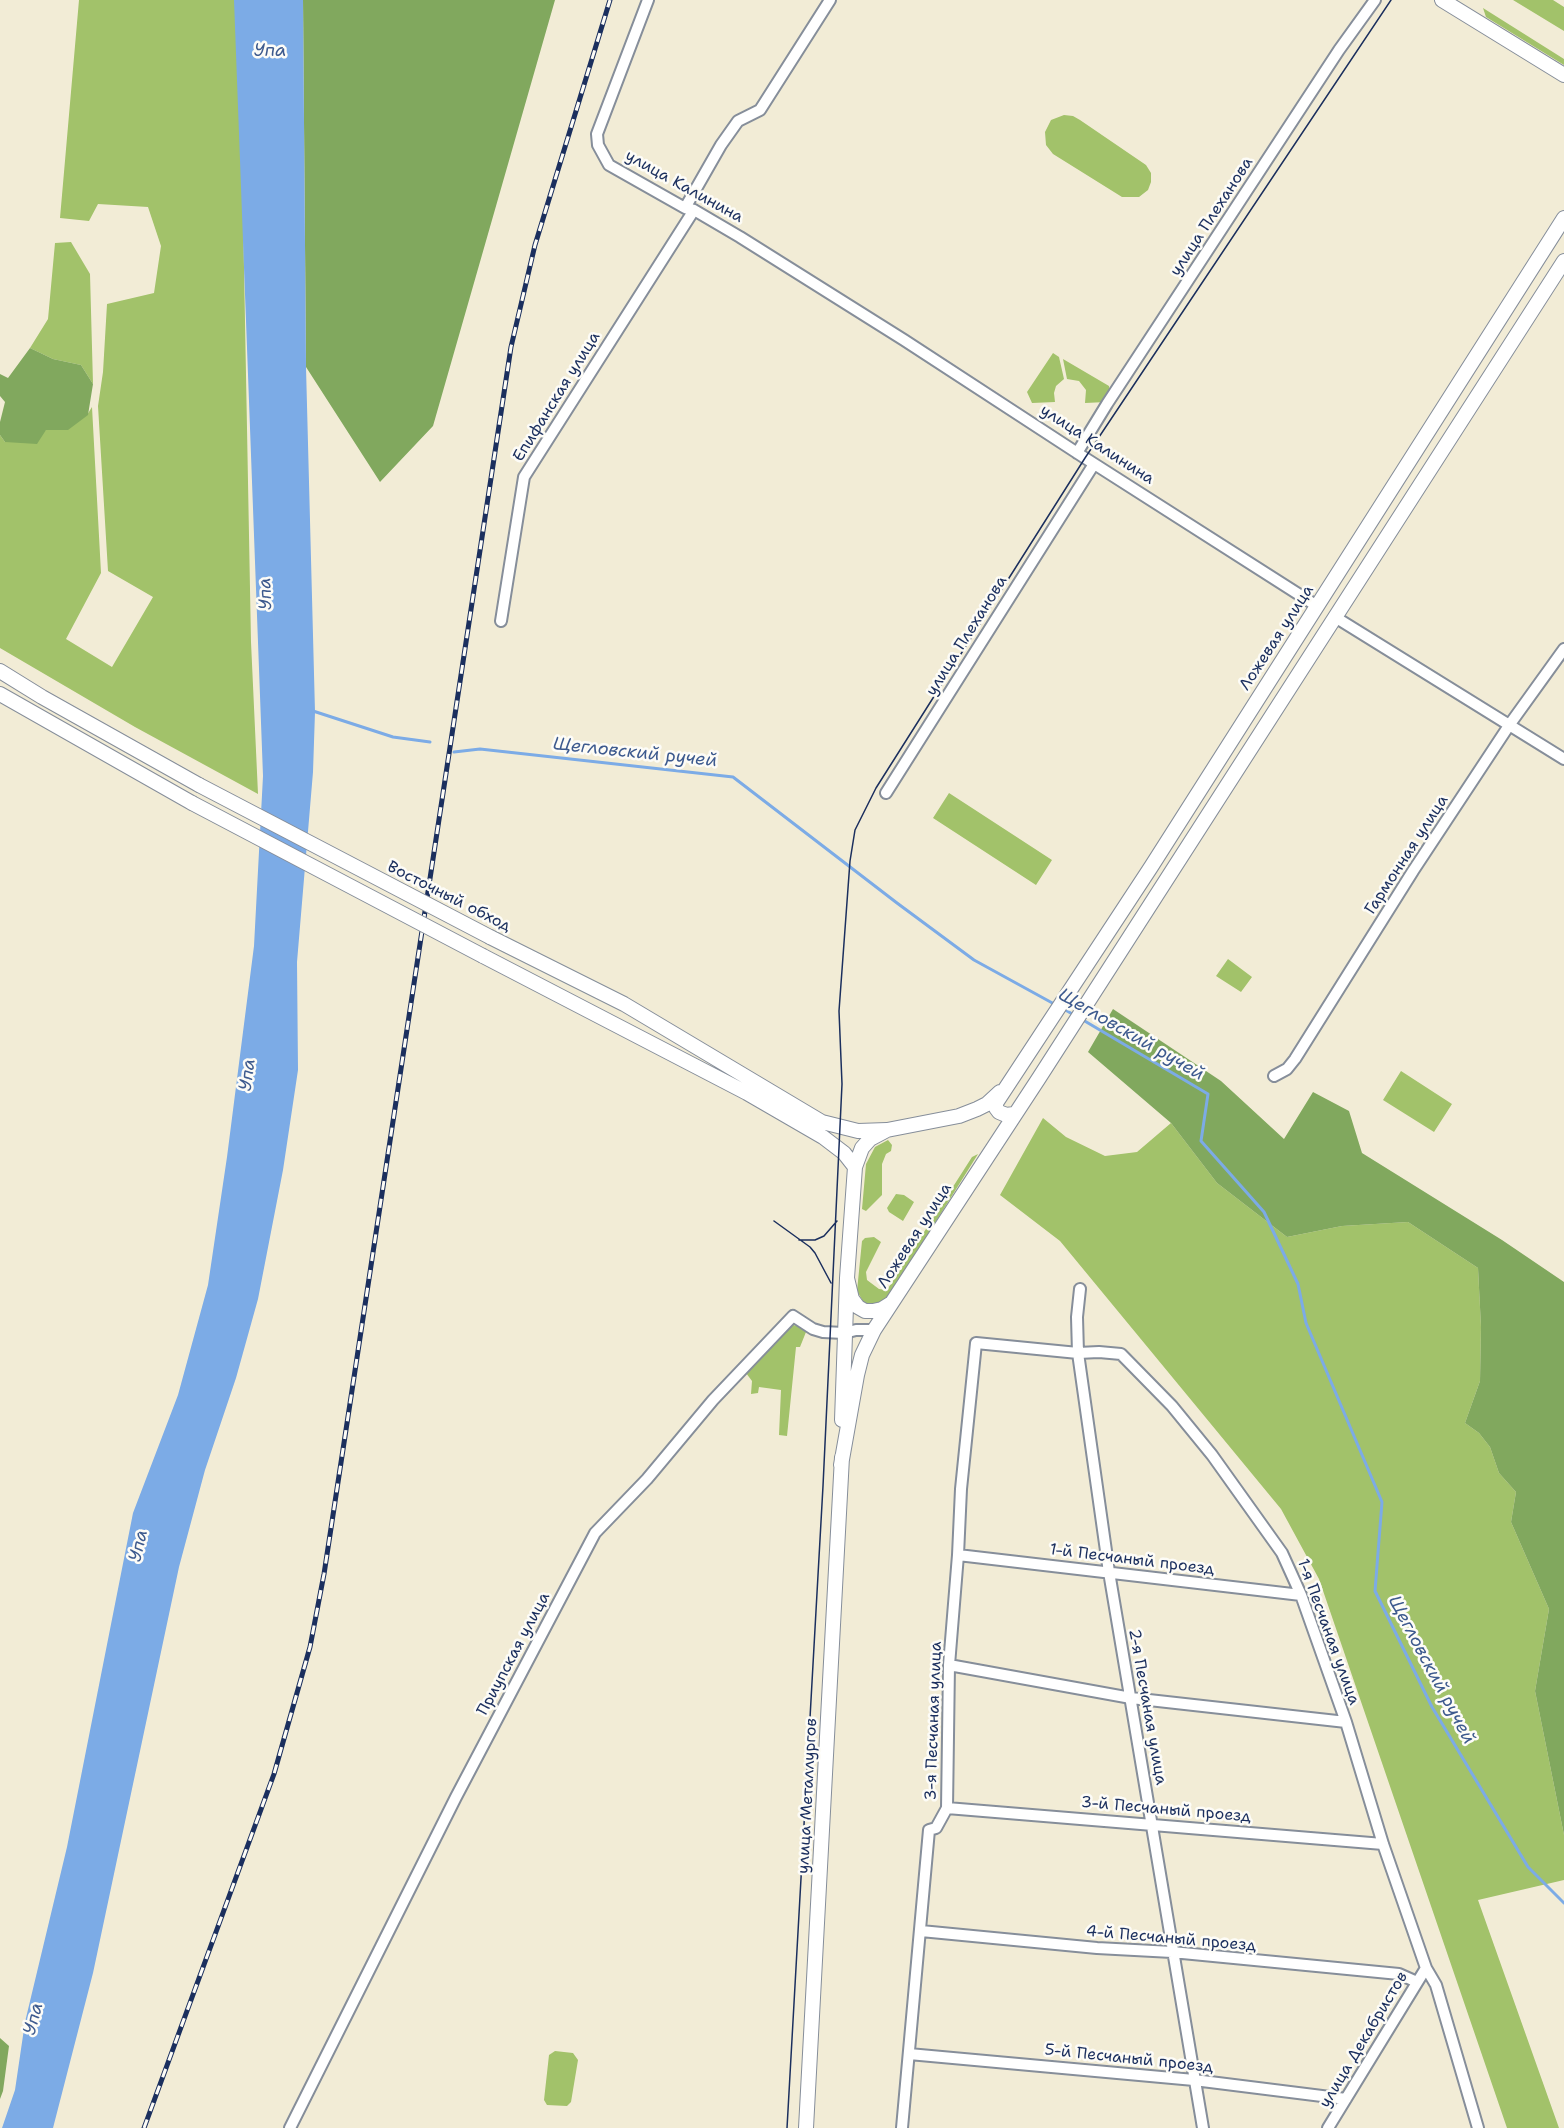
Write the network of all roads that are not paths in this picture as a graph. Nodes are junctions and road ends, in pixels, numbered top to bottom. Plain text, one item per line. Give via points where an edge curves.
1 (648, 0) edge
2 (830, 0) edge
3 (1375, 0) edge
4 (1442, 0) edge
5 (1564, 75) edge
6 (690, 209) junction
7 (1564, 218) edge
8 (1564, 261) edge
9 (1077, 453) junction
10 (1094, 464) junction
11 (1317, 606) junction
12 (1335, 617) junction
13 (501, 621) dead end
14 (1564, 649) edge
15 (0, 671) edge
16 (0, 694) edge
17 (1510, 724) junction
18 (1564, 759) edge
19 (886, 794) dead end
20 (1081, 972) junction
21 (1098, 985) junction
22 (1015, 1075) junction
23 (1274, 1076) dead end
24 (1014, 1114) junction
25 (887, 1130) junction
26 (855, 1167) junction
27 (847, 1278) junction
28 (1080, 1289) dead end
29 (890, 1304) junction
30 (874, 1330) junction
31 (844, 1333) junction
32 (976, 1343) joint
33 (1078, 1353) junction
34 (842, 1465) junction
35 (958, 1555) junction
36 (1109, 1572) junction
37 (1301, 1595) junction
38 (950, 1665) junction
39 (1131, 1698) junction
40 (1346, 1722) junction
41 (946, 1808) junction
42 (1152, 1824) junction
43 (1383, 1844) junction
44 (921, 1930) junction
45 (1172, 1952) junction
46 (1426, 1968) junction
47 (1417, 1982) junction
48 (909, 2054) junction
49 (1194, 2080) junction
50 (1346, 2099) junction
51 (1330, 2127) edge
52 (290, 2128) edge
53 (806, 2128) edge
54 (902, 2128) edge
55 (1203, 2128) edge
56 (1478, 2128) edge

1 - 6 street, улица Калинина via 597,134 598,145 609,165
2 - 6 street, Епифанская улица via 760,110 738,121
3 - 9 street, улица Плеханова
4 - 5 main road
6 - 9 street, улица Калинина via 904,340
6 - 13 street, Епифанская улица via 524,477
7 - 11 main road, Ложевая улица
8 - 12 main road, Ложевая улица
9 - 10 street, улица Калинина
10 - 11 street, улица Калинина
10 - 19 street, улица Плеханова
11 - 12 main road, улица Калинина
11 - 20 main road, Ложевая улица
12 - 17 street, улица Калинина
12 - 21 main road, Ложевая улица
14 - 17 street, Гармонная улица
15 - 25 main road, Восточный обход, bridge via 199,785 624,1004 822,1122 858,1131
16 - 26 main road, bridge via 192,803 747,1093 823,1137
17 - 18 street, улица Калинина
17 - 23 street, Гармонная улица via 1295,1059
20 - 21 main road via 1095,973
20 - 22 main road, Ложевая улица
21 - 24 main road, Ложевая улица
22 - 24 main road, Ложевая улица via 996,1103 999,1112
22 - 25 main road, Ложевая улица via 998,1095 977,1109
24 - 29 main road, Ложевая улица
25 - 26 main road, Ложевая улица via 862,1148
26 - 27 main road, Ложевая улица
27 - 29 main road, Ложевая улица via 858,1307 873,1311
27 - 31 main road, улица Металлургов
28 - 33 street, 2-я Песчаная улица
29 - 30 main road, улица Металлургов
30 - 31 street, Приупская улица
30 - 34 main road, улица Металлургов via 857,1376
31 - 34 main road, улица Металлургов
31 - 52 street, Приупская улица via 813,1329 793,1317 713,1400 596,1533 456,1797
32 - 33 street, 1-я Песчаная улица
32 - 35 street, 3-я Песчаная улица
33 - 36 street, 2-я Песчаная улица
33 - 37 street, 1-я Песчаная улица via 1121,1354 1172,1406 1282,1552
34 - 53 main road, улица Металлургов
35 - 36 street, 1-й Песчаный проезд
35 - 38 street, 3-я Песчаная улица
36 - 37 street, 1-й Песчаный проезд
36 - 39 street, 2-я Песчаная улица
37 - 40 street, 1-я Песчаная улица
38 - 39 street
38 - 41 street, 3-я Песчаная улица
39 - 40 street
39 - 42 street, 2-я Песчаная улица
40 - 43 street, 1-я Песчаная улица
41 - 42 street, 3-й Песчаный проезд
41 - 44 street, 3-я Песчаная улица via 936,1828 929,1830
42 - 43 street, 3-й Песчаный проезд
42 - 45 street, 2-я Песчаная улица
43 - 46 street, 1-я Песчаная улица
44 - 45 street, 4-й Песчаный проезд
44 - 48 street, 3-я Песчаная улица
45 - 47 street, 4-й Песчаный проезд via 1399,1974
45 - 49 street, 2-я Песчаная улица
46 - 47 street, улица Декабристов
46 - 56 street, 1-я Песчаная улица via 1436,1985
47 - 50 street, улица Декабристов
48 - 49 street, 5-й Песчаный проезд
48 - 54 street, 3-я Песчаная улица
49 - 50 street, 5-й Песчаный проезд
49 - 55 street, 2-я Песчаная улица
50 - 51 street, улица Декабристов

